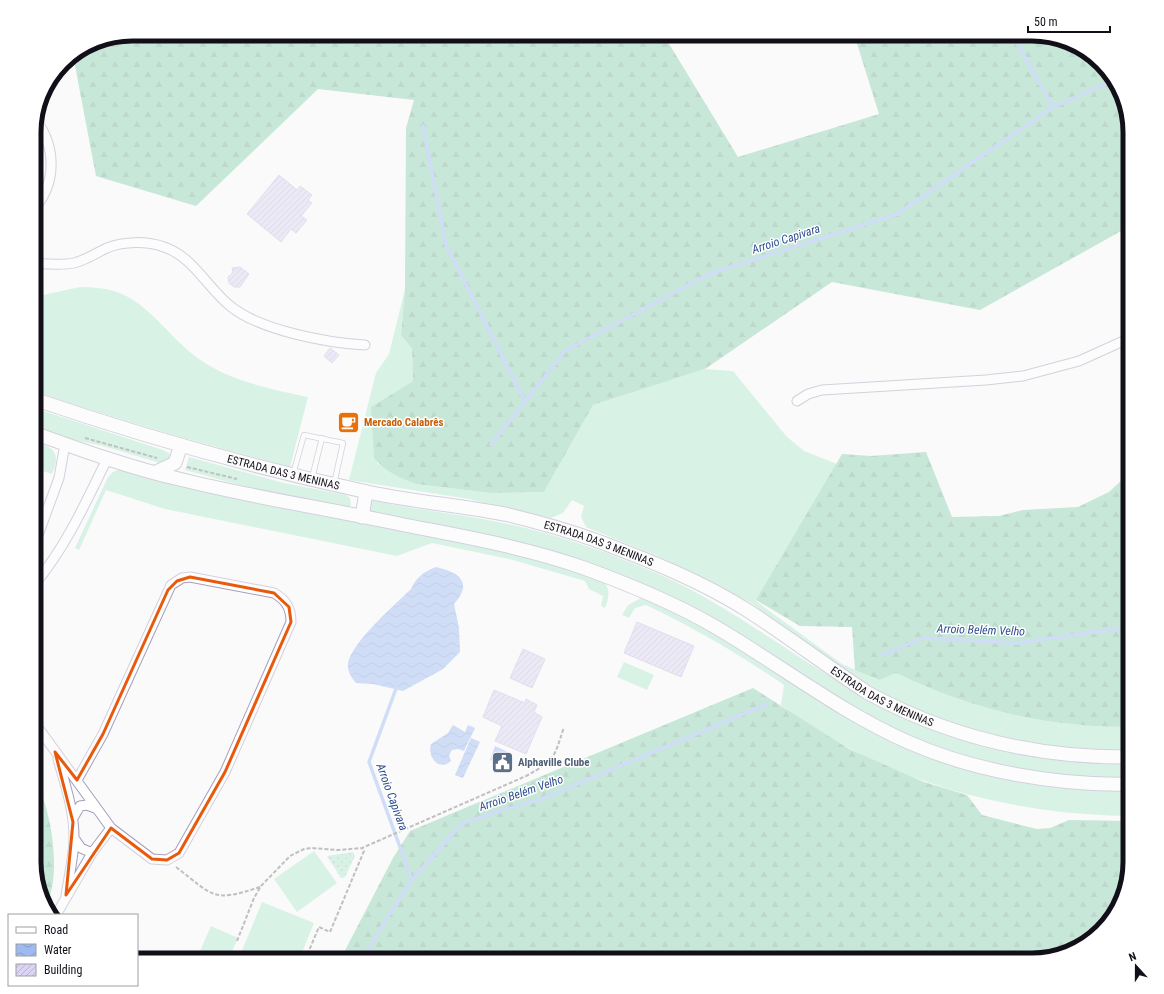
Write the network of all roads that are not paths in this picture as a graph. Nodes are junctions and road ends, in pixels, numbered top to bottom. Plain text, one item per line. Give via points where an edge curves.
1 (41, 129) edge
2 (41, 198) edge
3 (41, 262) edge
4 (1123, 341) edge
5 (365, 345) dead end
6 (41, 401) edge
7 (798, 401) dead end
8 (41, 436) edge
9 (322, 438) junction
10 (65, 444) junction
11 (181, 445) junction
12 (108, 457) junction
13 (156, 472) junction
14 (293, 475) junction
15 (312, 480) junction
16 (334, 485) junction
17 (366, 492) junction
18 (362, 517) junction
19 (41, 527) edge
20 (41, 577) edge
21 (41, 732) edge
22 (55, 752) junction
23 (1123, 757) edge
24 (77, 780) junction
25 (1123, 784) edge
26 (95, 808) junction
27 (73, 818) junction
28 (111, 828) junction
29 (74, 838) junction
30 (92, 853) junction
31 (66, 895) junction
32 (57, 913) edge

1 - 2 street via 47,140 52,166 48,188
3 - 5 street via 72,263 108,248 126,244 165,247 191,264 230,306 261,323 339,344
4 - 7 street via 1079,361 1023,376 822,390 808,394
6 - 11 main road, ESTRADA DAS 3 MENINAS
8 - 10 main road
9 - 14 lane via 304,435
9 - 15 lane
9 - 16 lane via 343,443
10 - 12 main road
10 - 19 street via 59,478
11 - 13 main road via 175,464
11 - 14 main road, ESTRADA DAS 3 MENINAS
12 - 13 main road
12 - 20 street via 65,543
13 - 18 main road
14 - 15 main road, ESTRADA DAS 3 MENINAS
15 - 16 main road, ESTRADA DAS 3 MENINAS
16 - 17 main road, ESTRADA DAS 3 MENINAS
17 - 18 main road
17 - 23 main road, ESTRADA DAS 3 MENINAS via 508,515 546,524 661,567 702,585 749,611 868,693 950,730 1036,751
18 - 25 main road via 531,551 585,568 634,588 711,624 851,713 910,743 1005,772 1073,782
21 - 22 street
22 - 24 street
22 - 27 street via 68,792
24 - 26 street
24 - 28 street via 103,734 171,585 182,578 190,577 274,593 285,602 289,607 291,622 225,772 179,854 167,860 152,859
26 - 27 street via 83,805
26 - 28 street
27 - 29 street
28 - 30 street
29 - 30 street via 81,848
29 - 31 street
30 - 31 street
31 - 32 street

